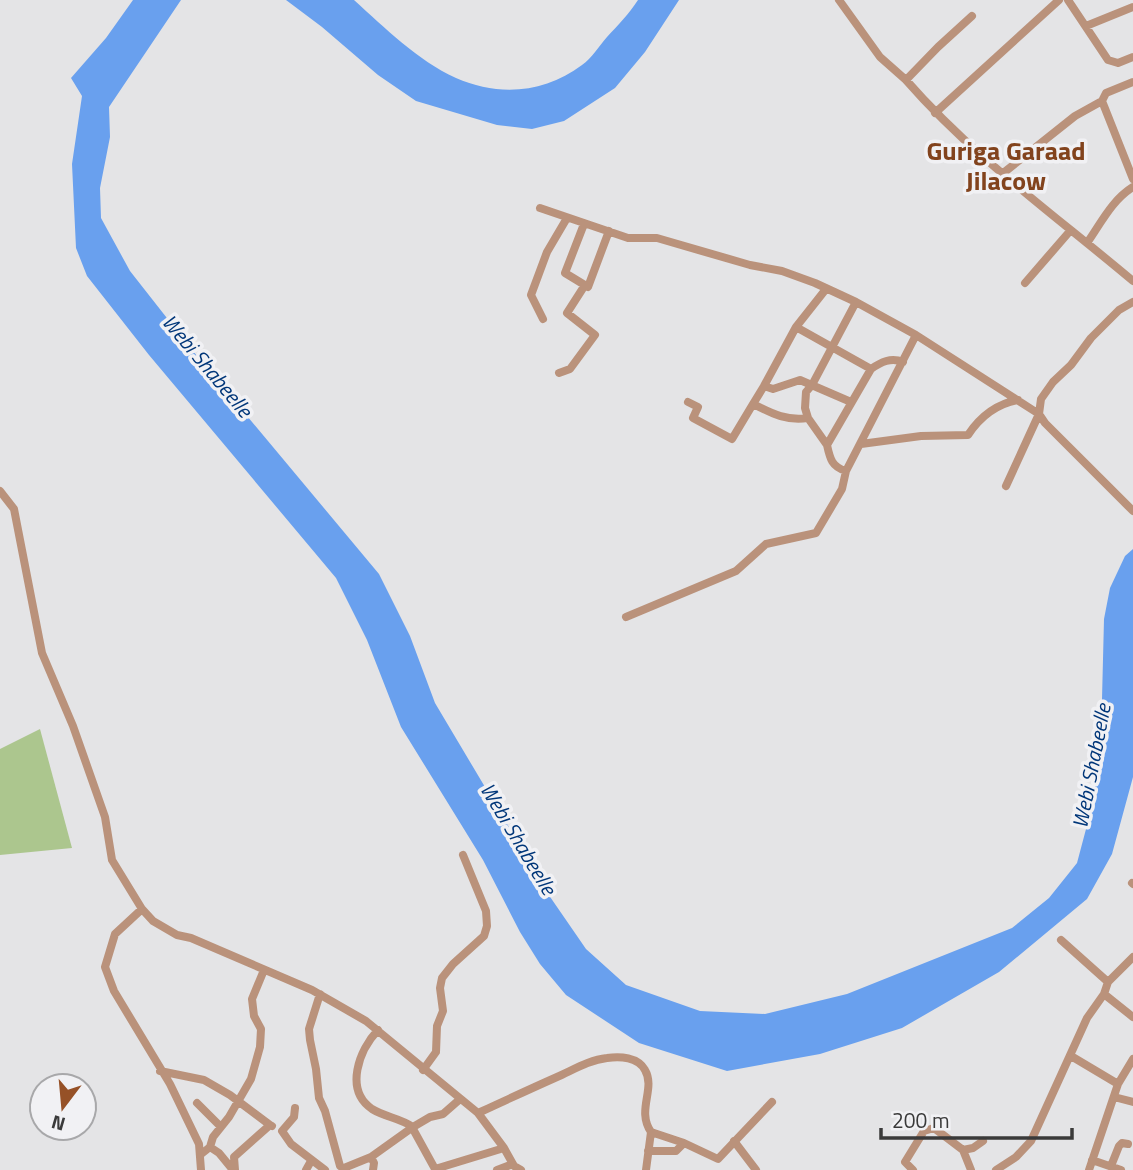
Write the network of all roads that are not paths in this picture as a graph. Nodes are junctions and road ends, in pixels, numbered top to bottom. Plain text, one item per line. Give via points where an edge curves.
1 (839, 0) edge
2 (1059, 0) edge
3 (1068, 0) edge
4 (1133, 7) edge
5 (972, 16) dead end
6 (1086, 26) junction
7 (1133, 57) edge
8 (906, 80) junction
9 (1133, 82) edge
10 (1102, 101) junction
11 (935, 113) junction
12 (1002, 174) junction
13 (1133, 179) edge
14 (1133, 187) edge
15 (540, 208) dead end
16 (567, 218) junction
17 (584, 224) junction
18 (609, 231) junction
19 (1070, 231) junction
20 (1087, 243) junction
21 (1133, 281) edge
22 (1025, 283) dead end
23 (585, 285) junction
24 (826, 289) junction
25 (856, 302) junction
26 (1133, 302) edge
27 (543, 319) dead end
28 (796, 327) junction
29 (916, 335) junction
30 (832, 348) junction
31 (903, 362) junction
32 (871, 369) junction
33 (559, 373) dead end
34 (812, 385) junction
35 (764, 386) junction
36 (1018, 400) junction
37 (688, 402) dead end
38 (851, 402) junction
39 (753, 404) junction
40 (1039, 414) junction
41 (808, 418) junction
42 (861, 444) junction
43 (827, 445) junction
44 (846, 471) junction
45 (1006, 486) dead end
46 (0, 491) edge
47 (1133, 511) edge
48 (626, 617) dead end
49 (463, 855) dead end
50 (142, 909) junction
51 (1061, 940) dead end
52 (1133, 957) edge
53 (264, 970) junction
54 (1108, 982) junction
55 (1104, 994) junction
56 (320, 995) junction
57 (1133, 1017) edge
58 (378, 1030) junction
59 (1071, 1056) junction
60 (1133, 1059) edge
61 (423, 1070) junction
62 (160, 1071) junction
63 (1118, 1084) junction
64 (1114, 1097) junction
65 (459, 1100) junction
66 (239, 1102) junction
67 (772, 1102) dead end
68 (1133, 1102) edge
69 (197, 1103) dead end
70 (295, 1108) dead end
71 (478, 1114) junction
72 (270, 1125) junction
73 (221, 1128) junction
74 (413, 1128) junction
75 (282, 1131) junction
76 (651, 1132) junction
77 (734, 1141) junction
78 (983, 1142) dead end
79 (413, 1143) dead end
80 (684, 1143) junction
81 (1128, 1144) dead end
82 (210, 1147) junction
83 (504, 1148) junction
84 (962, 1150) junction
85 (648, 1151) junction
86 (200, 1155) junction
87 (372, 1157) junction
88 (1092, 1160) junction
89 (311, 1161) junction
90 (1111, 1166) junction
91 (516, 1168) edge
92 (342, 1169) edge
93 (201, 1170) edge
94 (234, 1170) edge
95 (306, 1170) edge
96 (325, 1170) edge
97 (373, 1170) edge
98 (497, 1170) edge
99 (646, 1170) edge
100 (756, 1170) edge
101 (912, 1170) edge
102 (971, 1170) edge
103 (996, 1170) edge
104 (1089, 1170) edge
105 (1121, 1170) edge

1 - 8 street via 880,57
2 - 11 street
3 - 6 street
4 - 6 street
5 - 8 street
6 - 7 street via 1108,60 1118,63
8 - 11 street
9 - 10 street via 1106,93
10 - 12 street via 1075,116
10 - 13 street
11 - 12 street
12 - 19 street
14 - 20 street via 1109,210
15 - 16 street
16 - 17 street
16 - 27 street via 547,252 531,295
17 - 18 street
17 - 23 street via 565,273
18 - 23 street via 589,287
18 - 24 street via 628,238 657,238 782,271
19 - 20 street
19 - 22 street
20 - 21 street
23 - 33 street via 567,313 595,335 570,369
24 - 25 street
24 - 28 street
25 - 29 street
25 - 30 street
26 - 40 street via 1091,338 1053,382 1041,399
28 - 30 street
28 - 35 street
29 - 31 street
29 - 36 street
30 - 32 street
30 - 34 street
31 - 32 street via 885,360
31 - 42 street
32 - 38 street
34 - 35 street via 800,380 773,389
34 - 38 street
34 - 41 street via 806,392
35 - 39 street
36 - 40 street
36 - 42 street via 1005,402 978,421 968,435
37 - 39 street via 698,407 694,418 732,439
38 - 43 street
39 - 41 street via 780,418
40 - 45 street
40 - 47 street
41 - 43 street
42 - 44 street
43 - 44 street via 836,468
44 - 48 street via 842,489 816,533 766,544 736,571
46 - 50 street via 14,509 42,653 105,817 112,860
49 - 61 street via 486,911 487,926 484,936 442,978 443,1011 436,1052
50 - 53 street via 177,935
50 - 62 street via 115,934 105,967
51 - 54 street
52 - 54 street
53 - 56 street
53 - 66 street via 252,999 261,1029 260,1047
54 - 55 street
55 - 57 street
55 - 59 street
56 - 58 street
56 - 92 street via 310,1040 318,1098
58 - 61 street
58 - 74 street via 362,1054 357,1092 374,1110 402,1119
59 - 63 street
59 - 103 street via 1031,1141
60 - 63 street
61 - 65 street
62 - 66 street via 204,1080
62 - 86 street via 199,1144
63 - 64 street
64 - 68 street
64 - 88 street
65 - 71 street
65 - 74 street via 443,1114
66 - 72 street
66 - 73 street
67 - 77 street
69 - 73 street
70 - 75 street via 294,1117
71 - 76 street via 586,1064 623,1057 645,1068 644,1114
71 - 83 street
72 - 75 street
72 - 94 street via 234,1157
73 - 82 street
74 - 79 street
74 - 83 street via 435,1169
74 - 87 street
75 - 89 street
76 - 80 street
76 - 85 street
77 - 80 street via 719,1160
77 - 100 street
78 - 84 street
80 - 85 street via 676,1151
81 - 90 street via 1119,1146
82 - 86 street
82 - 94 street
83 - 91 street
84 - 101 street via 934,1128 924,1132 905,1162
84 - 102 street
85 - 99 street
86 - 93 street
87 - 92 street
87 - 97 street
88 - 90 street
88 - 104 street
89 - 95 street
89 - 96 street
90 - 105 street
91 - 98 street

